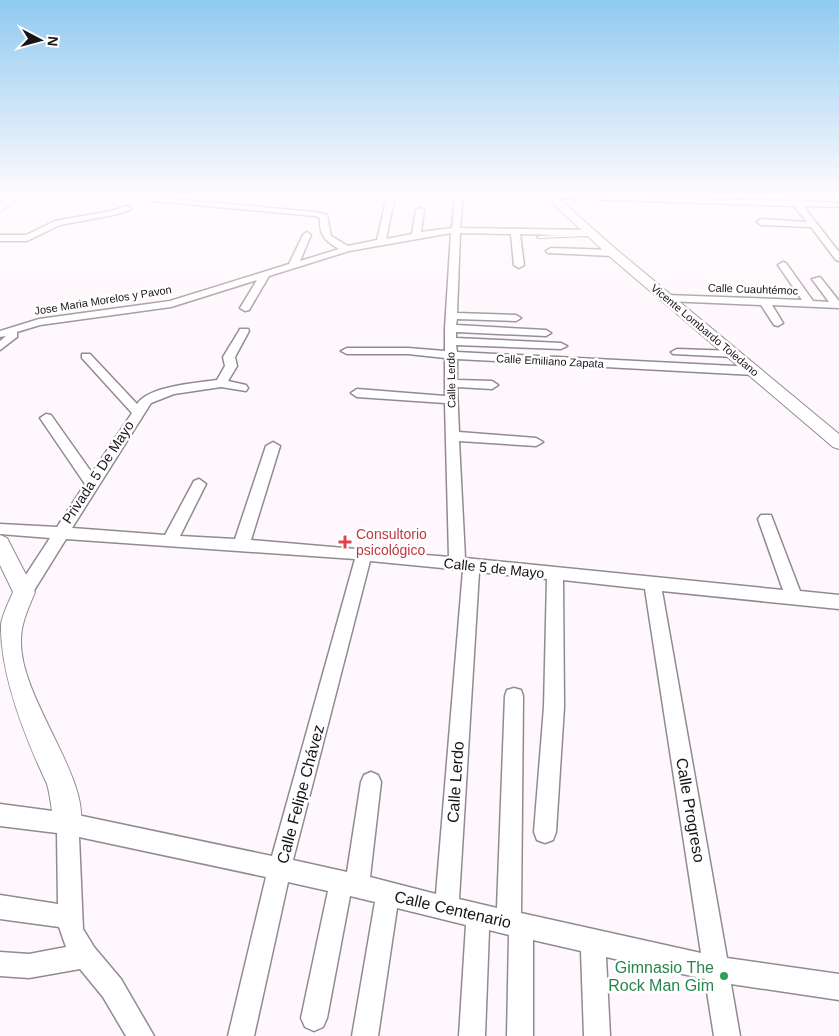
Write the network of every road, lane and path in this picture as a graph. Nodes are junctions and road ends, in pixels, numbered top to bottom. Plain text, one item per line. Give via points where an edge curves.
1 (302, 244) edge
2 (338, 244) edge
3 (366, 244) edge
4 (455, 244) edge
5 (517, 244) edge
6 (604, 244) edge
7 (828, 244) edge
8 (346, 249) junction
9 (550, 251) dead end
10 (613, 252) junction
11 (839, 258) edge
12 (293, 265) junction
13 (519, 265) dead end
14 (783, 265) dead end
15 (265, 274) junction
16 (817, 278) dead end
17 (666, 298) junction
18 (764, 301) junction
19 (810, 304) junction
20 (838, 305) edge
21 (245, 308) dead end
22 (516, 318) dead end
23 (778, 323) dead end
24 (450, 328) junction
25 (244, 330) dead end
26 (6, 332) edge
27 (546, 333) dead end
28 (560, 346) dead end
29 (0, 348) edge
30 (346, 351) dead end
31 (677, 352) dead end
32 (735, 354) junction
33 (86, 356) dead end
34 (450, 356) junction
35 (754, 371) junction
36 (221, 383) junction
37 (450, 383) junction
38 (492, 384) dead end
39 (242, 388) dead end
40 (356, 392) dead end
41 (451, 400) junction
42 (137, 411) junction
43 (46, 418) dead end
44 (451, 436) junction
45 (536, 442) dead end
46 (839, 443) edge
47 (272, 446) dead end
48 (91, 482) junction
49 (199, 484) dead end
50 (766, 519) dead end
51 (0, 529) edge
52 (58, 534) junction
53 (169, 541) junction
54 (0, 543) edge
55 (241, 546) junction
56 (364, 554) junction
57 (464, 565) junction
58 (554, 574) junction
59 (653, 585) junction
60 (24, 592) junction
61 (794, 597) junction
62 (839, 602) edge
63 (514, 696) dead end
64 (371, 782) dead end
65 (0, 815) edge
66 (68, 824) junction
67 (545, 832) dead end
68 (279, 871) junction
69 (349, 884) junction
70 (388, 894) junction
71 (0, 907) edge
72 (447, 908) junction
73 (478, 916) junction
74 (69, 917) junction
75 (515, 923) junction
76 (593, 942) junction
77 (85, 956) junction
78 (0, 964) edge
79 (718, 969) junction
80 (839, 987) edge
81 (314, 1018) dead end
82 (141, 1036) edge
83 (241, 1036) edge
84 (365, 1036) edge
85 (472, 1036) edge
86 (520, 1036) edge
87 (597, 1036) edge
88 (727, 1036) edge

1 - 12 street
2 - 8 street
3 - 8 street, Jose Maria Morelos y Pavon
4 - 24 street, Calle Lerdo
5 - 13 street
6 - 10 main road, Vicente Lombardo Toledano
7 - 11 street
8 - 12 street, Jose Maria Morelos y Pavon
9 - 10 street
10 - 17 main road, Vicente Lombardo Toledano
12 - 15 street, Jose Maria Morelos y Pavon
14 - 19 street
15 - 21 street
15 - 26 street, Jose Maria Morelos y Pavon via 171,304 39,322
16 - 20 street
17 - 18 street, Calle Cuauhtémoc
17 - 32 main road, Vicente Lombardo Toledano
18 - 19 street, Calle Cuauhtémoc
18 - 23 street
19 - 20 street, Calle Cuauhtémoc
22 - 24 street
24 - 27 street
24 - 28 street
24 - 34 street, Calle Lerdo
25 - 36 street via 229,357 231,366
26 - 29 street via 13,335
30 - 34 street, Calle Emiliano Zapata via 408,351
31 - 32 street
32 - 35 main road, Vicente Lombardo Toledano
33 - 42 street
34 - 35 street, Calle Emiliano Zapata
34 - 37 street, Calle Lerdo
35 - 46 main road, Vicente Lombardo Toledano
36 - 39 street
36 - 42 street, Privada 5 De Mayo via 155,395
37 - 38 street
37 - 41 street, Calle Lerdo
40 - 41 street
41 - 44 street, Calle Lerdo
42 - 48 street, Privada 5 De Mayo
43 - 48 street
44 - 45 street
44 - 57 street, Calle Lerdo
47 - 55 street
48 - 52 street, Privada 5 De Mayo
49 - 53 street
50 - 61 street
51 - 52 street, Calle 5 de Mayo
52 - 53 street, Calle 5 de Mayo
52 - 60 street
53 - 55 street, Calle 5 de Mayo
54 - 60 main road
55 - 56 street, Calle 5 de Mayo
56 - 57 street, Calle 5 de Mayo
56 - 68 street, Calle Felipe Chávez
57 - 58 street, Calle 5 de Mayo
57 - 72 street, Calle Lerdo
58 - 59 street, Calle 5 de Mayo
58 - 67 street via 554,707
59 - 61 street, Calle 5 de Mayo
59 - 79 street, Calle Progreso
60 - 66 main road via 9,638 9,654 13,673 60,782
61 - 62 street, Calle 5 de Mayo
63 - 75 street
64 - 69 street
65 - 66 street, Calle Centenario
66 - 68 street, Calle Centenario
66 - 74 street
68 - 69 street, Calle Centenario
68 - 83 street, Calle Felipe Chávez
69 - 70 street, Calle Centenario
69 - 81 street
70 - 72 street, Calle Centenario
70 - 84 street
71 - 74 street
72 - 73 street, Calle Centenario
73 - 75 street, Calle Centenario
73 - 85 street
74 - 77 street via 71,932
75 - 76 street, Calle Centenario
75 - 86 street
76 - 79 street, Calle Centenario
76 - 87 street
77 - 78 street via 30,966
77 - 82 street via 112,988
79 - 80 street, Calle Centenario
79 - 88 street, Calle Progreso

